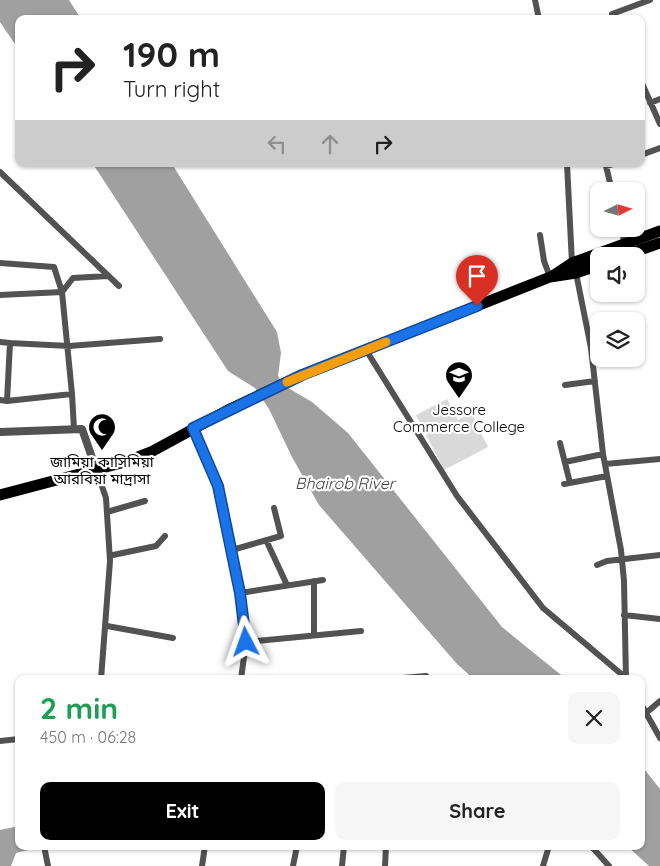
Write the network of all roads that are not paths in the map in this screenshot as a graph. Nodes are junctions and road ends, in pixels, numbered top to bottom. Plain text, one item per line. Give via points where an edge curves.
1 (535, 0) edge
2 (650, 0) edge
3 (538, 15) edge
4 (612, 15) edge
5 (645, 90) edge
6 (660, 99) edge
7 (650, 102) junction
8 (660, 124) edge
9 (660, 148) edge
10 (645, 153) edge
11 (567, 167) edge
12 (608, 167) edge
13 (0, 172) edge
14 (611, 182) edge
15 (660, 231) edge
16 (540, 235) dead end
17 (624, 238) edge
18 (625, 244) junction
19 (659, 245) edge
20 (645, 249) edge
21 (0, 262) edge
22 (590, 266) edge
23 (574, 268) junction
24 (108, 276) junction
25 (550, 277) junction
26 (119, 286) dead end
27 (62, 292) junction
28 (0, 295) edge
29 (160, 339) dead end
30 (0, 342) edge
31 (10, 343) junction
32 (69, 346) junction
33 (366, 350) junction
34 (595, 381) junction
35 (565, 385) dead end
36 (72, 394) junction
37 (3, 401) edge
38 (193, 428) junction
39 (74, 429) junction
40 (0, 432) edge
41 (560, 443) dead end
42 (603, 454) junction
43 (660, 458) edge
44 (565, 462) junction
45 (605, 464) junction
46 (96, 469) junction
47 (607, 476) junction
48 (0, 495) edge
49 (145, 501) dead end
50 (274, 508) dead end
51 (107, 512) junction
52 (165, 536) dead end
53 (266, 540) junction
54 (232, 550) junction
55 (113, 555) dead end
56 (660, 555) edge
57 (622, 561) junction
58 (597, 565) dead end
59 (323, 580) dead end
60 (314, 581) junction
61 (287, 585) junction
62 (240, 593) junction
63 (624, 615) junction
64 (660, 619) edge
65 (107, 626) junction
66 (361, 630) dead end
67 (314, 635) junction
68 (173, 638) dead end
69 (246, 642) junction
70 (101, 675) edge
71 (242, 675) edge
72 (622, 675) edge
73 (626, 675) edge
74 (660, 701) edge
75 (646, 713) joint
76 (660, 738) edge
77 (15, 739) edge
78 (0, 741) edge
79 (45, 850) edge
80 (205, 850) edge
81 (296, 850) edge
82 (344, 850) edge
83 (386, 850) edge
84 (548, 850) edge
85 (595, 850) edge
86 (48, 866) edge
87 (202, 866) edge
88 (293, 866) edge
89 (342, 866) edge
90 (385, 866) edge
91 (543, 866) edge
92 (609, 866) edge

1 - 3 street
2 - 4 street
5 - 7 street
6 - 7 street
7 - 8 street
9 - 10 street
11 - 23 street
12 - 14 street
13 - 24 street
15 - 18 highway
16 - 25 street
17 - 18 street
18 - 23 highway
19 - 20 highway
21 - 27 street via 54,267
22 - 23 highway
23 - 25 highway
23 - 34 street
24 - 26 street
24 - 27 street via 73,278
25 - 33 highway
27 - 28 street
27 - 32 street
29 - 32 street
30 - 31 street
31 - 32 street
31 - 37 street
32 - 36 street
33 - 38 highway via 302,375
33 - 72 street via 457,496 543,608
34 - 35 street
34 - 42 street
36 - 37 street
36 - 39 street
38 - 46 highway via 151,452
38 - 54 street via 218,486
39 - 40 street
39 - 46 street via 84,429
41 - 44 street
42 - 44 street
42 - 45 street
43 - 45 street
44 - 47 street via 567,483
45 - 47 street
46 - 48 highway
46 - 51 street via 106,498
47 - 57 street
49 - 51 street
50 - 53 street via 281,536
51 - 65 street via 110,561
52 - 55 street via 156,546
53 - 54 street
53 - 61 street
54 - 62 street
56 - 57 street
57 - 58 street
57 - 63 street
59 - 60 street
60 - 61 street
60 - 67 street
61 - 62 street
62 - 69 street
63 - 64 street
63 - 73 street
65 - 68 street
65 - 70 street
66 - 67 street
67 - 69 street
69 - 71 street
74 - 75 street
75 - 76 street
77 - 78 street
79 - 86 street
80 - 87 street
81 - 88 street
82 - 89 street
83 - 90 street
84 - 91 street
85 - 92 street

